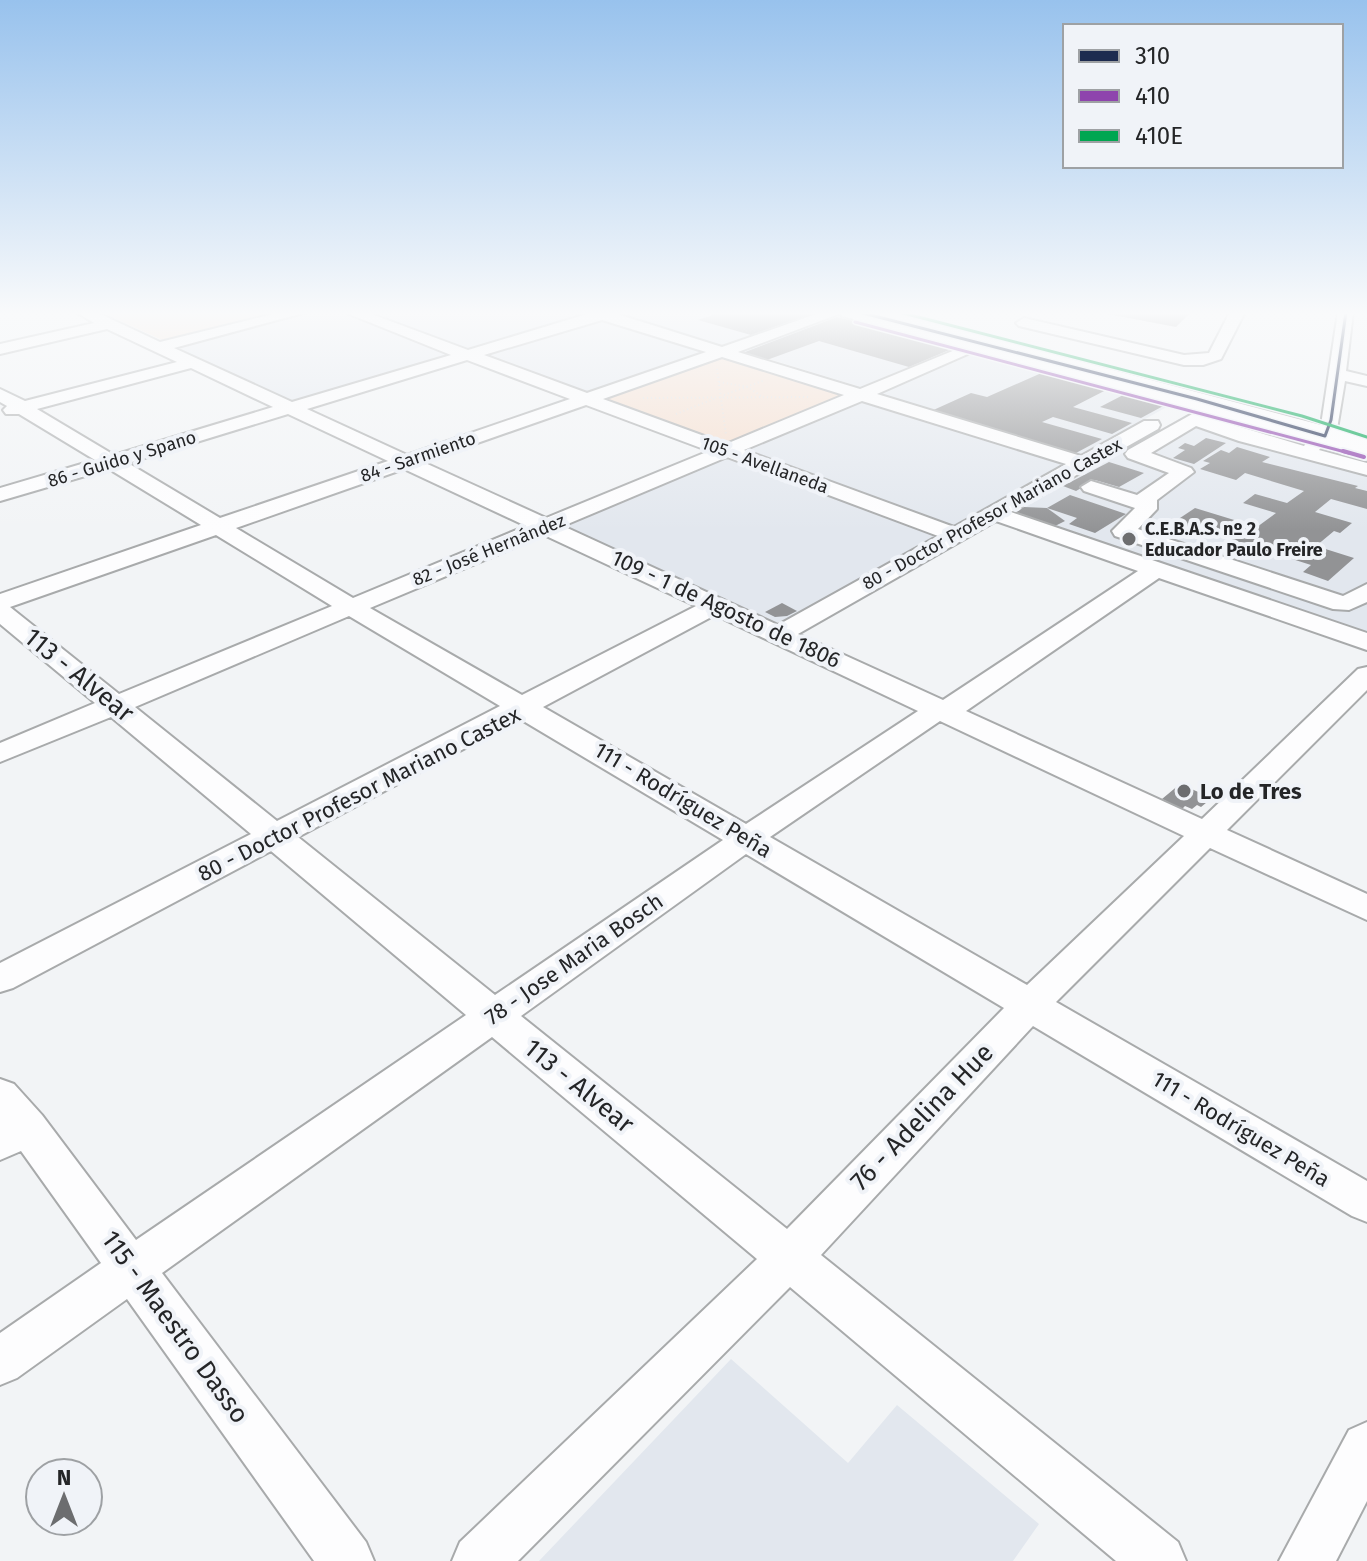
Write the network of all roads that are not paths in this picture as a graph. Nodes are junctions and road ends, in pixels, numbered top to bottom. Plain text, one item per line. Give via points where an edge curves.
1 (96, 385) edge
2 (241, 385) edge
3 (369, 385) edge
4 (551, 385) edge
5 (625, 385) edge
6 (822, 385) edge
7 (887, 385) edge
8 (1146, 385) edge
9 (1148, 385) edge
10 (1149, 385) edge
11 (1336, 385) edge
12 (858, 397) junction
13 (587, 398) junction
14 (1198, 398) junction
15 (7, 405) edge
16 (292, 408) junction
17 (1323, 436) junction
18 (1367, 436) edge
19 (1367, 447) edge
20 (727, 450) junction
21 (408, 461) junction
22 (111, 462) junction
23 (1082, 463) junction
24 (1367, 469) edge
25 (1091, 487) dead end
26 (0, 495) edge
27 (1146, 505) junction
28 (995, 514) junction
29 (220, 526) junction
30 (547, 526) junction
31 (953, 534) junction
32 (1155, 570) junction
33 (1367, 591) edge
34 (0, 602) edge
35 (716, 605) junction
36 (351, 607) junction
37 (0, 611) edge
38 (780, 634) junction
39 (1367, 642) edge
40 (1367, 675) edge
41 (116, 705) junction
42 (525, 708) junction
43 (943, 710) junction
44 (0, 753) edge
45 (1206, 833) junction
46 (273, 838) junction
47 (747, 838) junction
48 (1367, 908) edge
49 (0, 979) edge
50 (1030, 1005) junction
51 (493, 1015) junction
52 (9, 1122) edge
53 (1367, 1203) edge
54 (789, 1258) junction
55 (131, 1268) junction
56 (0, 1361) edge
57 (1367, 1448) edge
58 (347, 1561) edge
59 (479, 1561) edge
60 (1159, 1561) edge
61 (1306, 1561) edge

1 - 15 street
2 - 16 street, 109 - 1 de Agosto de 1806
3 - 16 street, 86 - Guido y Spano
4 - 13 street, 105 - Avellaneda
5 - 13 street, 84 - Sarmiento
6 - 12 street
7 - 12 street, 82 - José Hernández
8 - 14 street
9 - 14 main road
10 - 14 street
11 - 17 street
12 - 20 street, 82 - José Hernández
12 - 23 street
13 - 20 street, 105 - Avellaneda
13 - 21 street, 84 - Sarmiento
14 - 17 main road
14 - 23 street, 80 - Doctor Profesor Mariano Castex
15 - 22 street, 111 - Rodríguez Peña
16 - 21 street, 109 - 1 de Agosto de 1806
16 - 22 street, 86 - Guido y Spano
17 - 18 main road
17 - 19 main road
17 - 24 street
17 - 27 street via 1246,437 1194,419 1135,454 1184,472 1146,498
20 - 30 street, 82 - José Hernández
20 - 31 street, 105 - Avellaneda
21 - 29 street, 84 - Sarmiento
21 - 30 street, 109 - 1 de Agosto de 1806
22 - 26 street, 86 - Guido y Spano
22 - 29 street, 111 - Rodríguez Peña
23 - 28 street, 80 - Doctor Profesor Mariano Castex
25 - 27 street
27 - 33 street via 1123,531 1342,604
28 - 31 street, 80 - Doctor Profesor Mariano Castex
28 - 32 street
29 - 34 street, 84 - Sarmiento
29 - 36 street, 111 - Rodríguez Peña
30 - 35 street, 109 - 1 de Agosto de 1806
30 - 36 street, 82 - José Hernández
31 - 38 street, 80 - Doctor Profesor Mariano Castex
32 - 39 street
32 - 43 street, 78 - Jose Maria Bosch
35 - 38 street, 109 - 1 de Agosto de 1806
35 - 42 street, 80 - Doctor Profesor Mariano Castex
36 - 41 street, 82 - José Hernández
36 - 42 street, 111 - Rodríguez Peña
37 - 41 street, 113 - Alvear
38 - 43 street, 109 - 1 de Agosto de 1806
40 - 45 street, 76 - Adelina Hue
41 - 44 street, 82 - José Hernández
41 - 46 street, 113 - Alvear
42 - 46 street, 80 - Doctor Profesor Mariano Castex
42 - 47 street, 111 - Rodríguez Peña
43 - 45 street, 109 - 1 de Agosto de 1806
43 - 47 street, 78 - Jose Maria Bosch
45 - 48 street, 109 - 1 de Agosto de 1806
45 - 50 street, 76 - Adelina Hue
46 - 49 street, 80 - Doctor Profesor Mariano Castex
46 - 51 street, 113 - Alvear
47 - 50 street, 111 - Rodríguez Peña
47 - 51 street, 78 - Jose Maria Bosch
50 - 53 street, 111 - Rodríguez Peña
50 - 54 street, 76 - Adelina Hue
51 - 54 street, 113 - Alvear
51 - 55 street, 78 - Jose Maria Bosch
52 - 55 street, 115 - Maestro Dasso
54 - 59 street, 76 - Adelina Hue
54 - 60 street, 113 - Alvear
55 - 56 street, 78 - Jose Maria Bosch
55 - 58 street, 115 - Maestro Dasso
57 - 61 street

